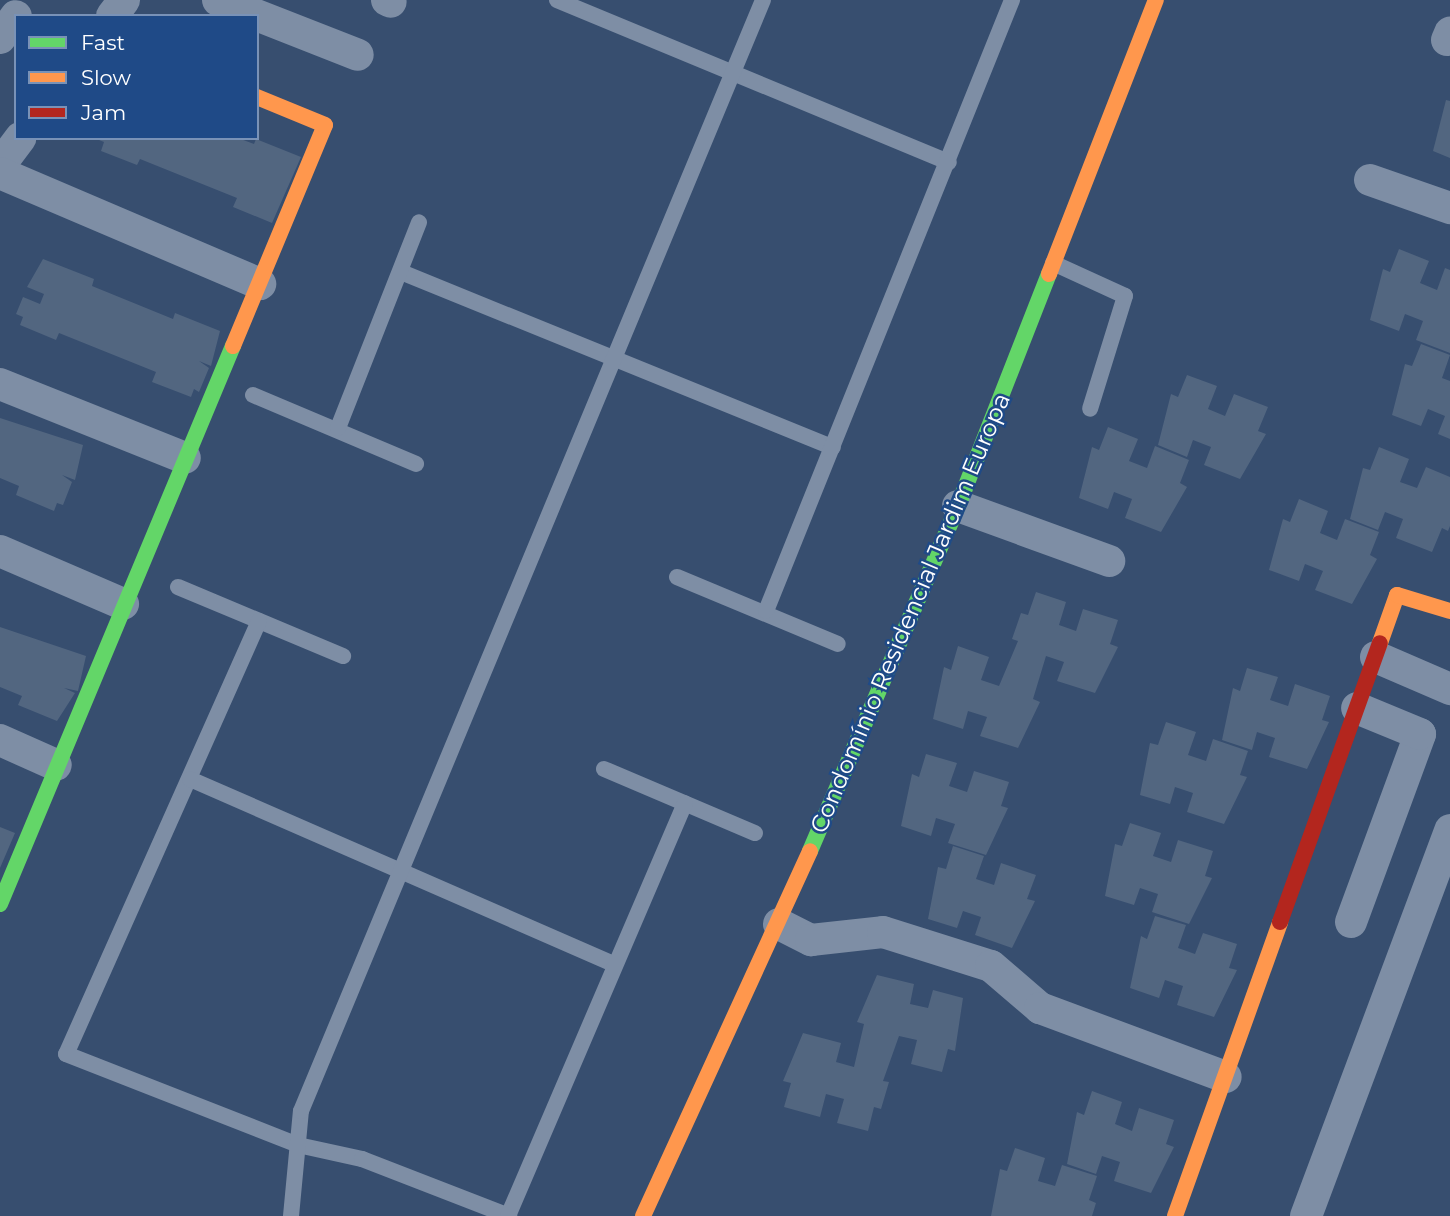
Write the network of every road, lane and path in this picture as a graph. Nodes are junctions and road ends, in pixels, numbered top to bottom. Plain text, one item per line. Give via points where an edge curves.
1 (27, 0) edge
2 (218, 0) edge
3 (557, 0) edge
4 (764, 0) edge
5 (1012, 0) edge
6 (1156, 0) edge
7 (16, 14) edge
8 (254, 14) edge
9 (259, 16) edge
10 (358, 55) dead end
11 (734, 70) junction
12 (259, 98) edge
13 (19, 140) edge
14 (948, 162) junction
15 (0, 165) edge
16 (0, 173) edge
17 (1370, 180) dead end
18 (1450, 208) edge
19 (419, 222) dead end
20 (1053, 262) junction
21 (401, 272) junction
22 (260, 284) junction
23 (617, 359) junction
24 (0, 384) edge
25 (253, 396) dead end
26 (1090, 409) dead end
27 (338, 428) junction
28 (832, 447) junction
29 (185, 458) junction
30 (416, 464) dead end
31 (958, 506) junction
32 (0, 551) edge
33 (1109, 561) dead end
34 (677, 577) dead end
35 (177, 587) dead end
36 (123, 604) junction
37 (766, 611) junction
38 (1450, 611) edge
39 (259, 621) junction
40 (838, 644) dead end
41 (343, 656) dead end
42 (1376, 657) junction
43 (1450, 689) edge
44 (1357, 708) junction
45 (0, 740) edge
46 (56, 765) junction
47 (604, 769) dead end
48 (190, 779) junction
49 (685, 803) junction
50 (1450, 830) edge
51 (755, 833) dead end
52 (404, 870) junction
53 (0, 904) edge
54 (1351, 922) dead end
55 (779, 924) junction
56 (614, 964) junction
57 (1226, 1077) junction
58 (298, 1146) junction
59 (291, 1216) edge
60 (509, 1216) edge
61 (643, 1216) edge
62 (1175, 1216) edge
63 (1306, 1216) edge

1 - 7 street
2 - 8 street
3 - 11 lane
4 - 11 lane
5 - 14 lane
6 - 20 street, Condomínio Residencial Jardim Europa
9 - 10 street
11 - 14 lane
11 - 23 lane
12 - 22 street via 325,125
13 - 15 street
14 - 28 lane
16 - 22 street
17 - 18 street
19 - 21 lane
20 - 26 lane via 1125,296
20 - 31 street, Condomínio Residencial Jardim Europa
21 - 23 lane
21 - 27 lane
22 - 29 street
23 - 28 lane
23 - 52 lane
24 - 29 street
25 - 27 lane
27 - 30 lane
28 - 37 lane
29 - 36 street
31 - 33 street
31 - 55 street, Condomínio Residencial Jardim Europa
32 - 36 street
34 - 37 lane
35 - 39 lane
36 - 46 street
37 - 40 lane
38 - 42 street via 1397,595
39 - 41 lane
39 - 48 lane
42 - 43 street
42 - 44 street
44 - 54 street via 1420,734
44 - 57 street
45 - 46 street
46 - 53 street
47 - 49 lane
48 - 52 lane
48 - 58 lane via 66,1054
49 - 51 lane
49 - 56 lane
50 - 63 street
52 - 56 lane
52 - 58 lane via 301,1111
55 - 57 street via 811,940 883,932 991,967 1040,1008
55 - 61 street, Condomínio Residencial Jardim Europa
56 - 60 lane
57 - 62 street
58 - 59 lane
58 - 60 lane via 362,1159

